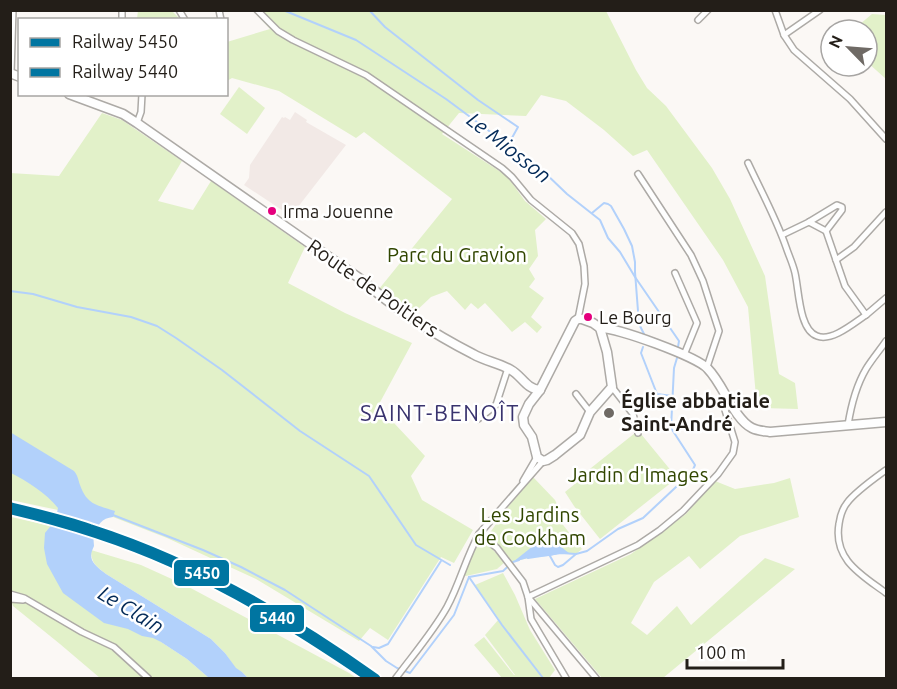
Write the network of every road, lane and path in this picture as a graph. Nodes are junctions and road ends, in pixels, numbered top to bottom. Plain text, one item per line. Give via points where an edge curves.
1 (13, 10) edge
2 (257, 10) edge
3 (708, 10) edge
4 (775, 10) edge
5 (820, 10) edge
6 (698, 20) dead end
7 (784, 35) junction
8 (10, 74) edge
9 (74, 96) edge
10 (142, 96) edge
11 (137, 123) junction
12 (886, 139) edge
13 (748, 163) dead end
14 (638, 174) dead end
15 (886, 212) edge
16 (809, 222) junction
17 (826, 231) junction
18 (782, 235) junction
19 (836, 260) junction
20 (675, 273) dead end
21 (886, 298) edge
22 (866, 315) junction
23 (578, 319) junction
24 (600, 328) junction
25 (886, 341) edge
26 (684, 355) junction
27 (707, 367) junction
28 (508, 368) junction
29 (526, 385) junction
30 (612, 387) junction
31 (540, 390) junction
32 (576, 394) dead end
33 (731, 403) junction
34 (529, 404) junction
35 (590, 412) junction
36 (478, 419) dead end
37 (886, 422) edge
38 (848, 425) junction
39 (638, 433) dead end
40 (540, 459) junction
41 (886, 470) edge
42 (479, 534) junction
43 (886, 593) edge
44 (10, 594) edge
45 (528, 597) junction
46 (10, 599) edge
47 (31, 601) junction
48 (397, 677) edge
49 (148, 678) edge
50 (566, 678) edge
51 (596, 678) edge

1 - 8 street
2 - 23 street via 278,32 366,75 502,168 531,200 572,233 584,266 585,284
3 - 6 street
4 - 7 street
5 - 7 street
7 - 12 street via 799,56 850,99
9 - 11 street, Route de Poitiers
10 - 11 street
11 - 28 street, Route de Poitiers via 416,320 474,355
13 - 18 street
14 - 27 street via 703,280 719,331
15 - 19 street via 854,247
16 - 17 street
16 - 17 street via 837,205 842,207
16 - 18 street
17 - 19 street
18 - 22 street via 810,332 828,337
19 - 22 street via 845,286
20 - 26 street via 697,323
21 - 22 street
23 - 24 street
23 - 31 street
24 - 26 street
24 - 30 street
25 - 38 street via 862,377
26 - 27 street
27 - 33 street
28 - 29 street, Route de Poitiers
28 - 36 street via 496,405
29 - 31 street, Route de Poitiers
29 - 34 street
30 - 35 street
30 - 39 street via 633,414
31 - 34 street
32 - 35 street
33 - 38 street via 745,424 761,431
33 - 45 street via 725,410 735,442 733,453 683,511 638,545
34 - 40 street via 524,424
35 - 40 street via 580,435 547,460
37 - 38 street
40 - 42 street
41 - 43 street via 848,501 837,534 841,550 853,568
42 - 45 street via 507,560 523,582
42 - 48 street via 446,609
44 - 47 street
45 - 50 street via 531,619
45 - 51 street
46 - 47 street
47 - 49 street via 114,647

